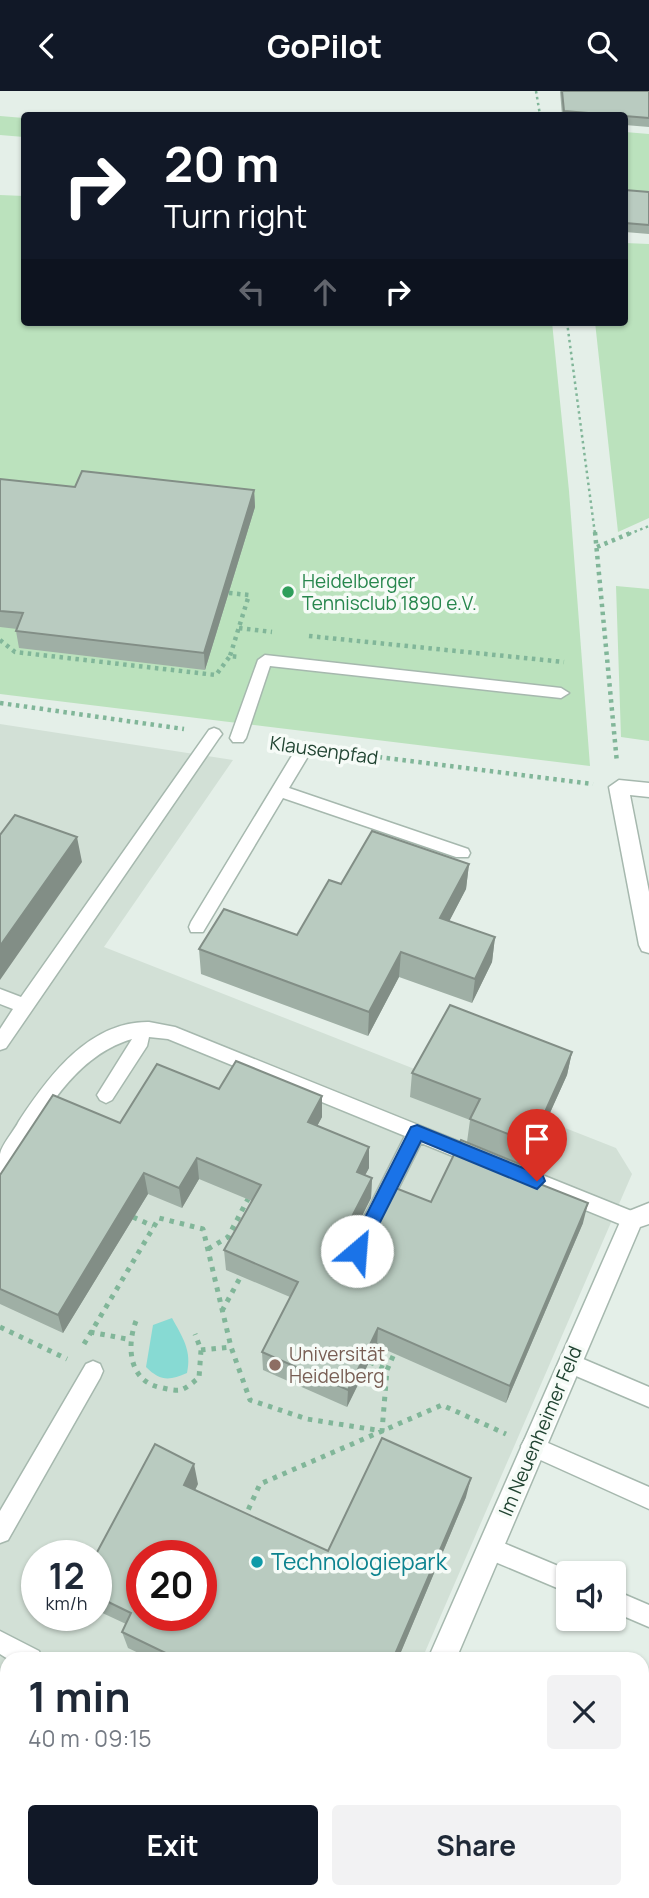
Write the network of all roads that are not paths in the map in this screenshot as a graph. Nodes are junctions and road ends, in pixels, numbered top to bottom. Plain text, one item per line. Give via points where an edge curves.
1 (561, 692) dead end
2 (214, 734) road end
3 (238, 737) dead end
4 (305, 748) road end
5 (649, 790) edge
6 (280, 791) junction
7 (462, 853) dead end
8 (197, 927) dead end
9 (648, 939) edge
10 (0, 996) edge
11 (25, 1006) junction
12 (138, 1030) junction
13 (0, 1043) edge
14 (106, 1095) dead end
15 (417, 1132) junction
16 (0, 1167) edge
17 (641, 1217) edge
18 (357, 1251) edge
19 (569, 1363) junction
20 (84, 1366) road end
21 (649, 1397) edge
22 (532, 1446) junction
23 (649, 1498) edge
24 (0, 1532) edge
25 (489, 1548) junction
26 (556, 1576) edge
27 (626, 1606) edge
28 (649, 1616) edge
29 (0, 1642) edge
30 (18, 1652) edge
31 (445, 1652) edge

1 - 3 lane via 265,660
2 - 11 lane
4 - 6 lane
5 - 9 street via 620,787
6 - 7 lane
6 - 8 lane
10 - 11 lane
11 - 13 lane
12 - 14 lane via 141,1041
12 - 15 lane via 169,1032
12 - 16 lane via 106,1040 76,1059
15 - 17 lane
15 - 18 lane
17 - 19 street, Im Neuenheimer Feld
19 - 21 lane
19 - 22 street, Im Neuenheimer Feld
20 - 24 lane
22 - 23 lane
22 - 25 street, Im Neuenheimer Feld
25 - 26 lane
25 - 31 street, Im Neuenheimer Feld
27 - 28 lane
29 - 30 lane

